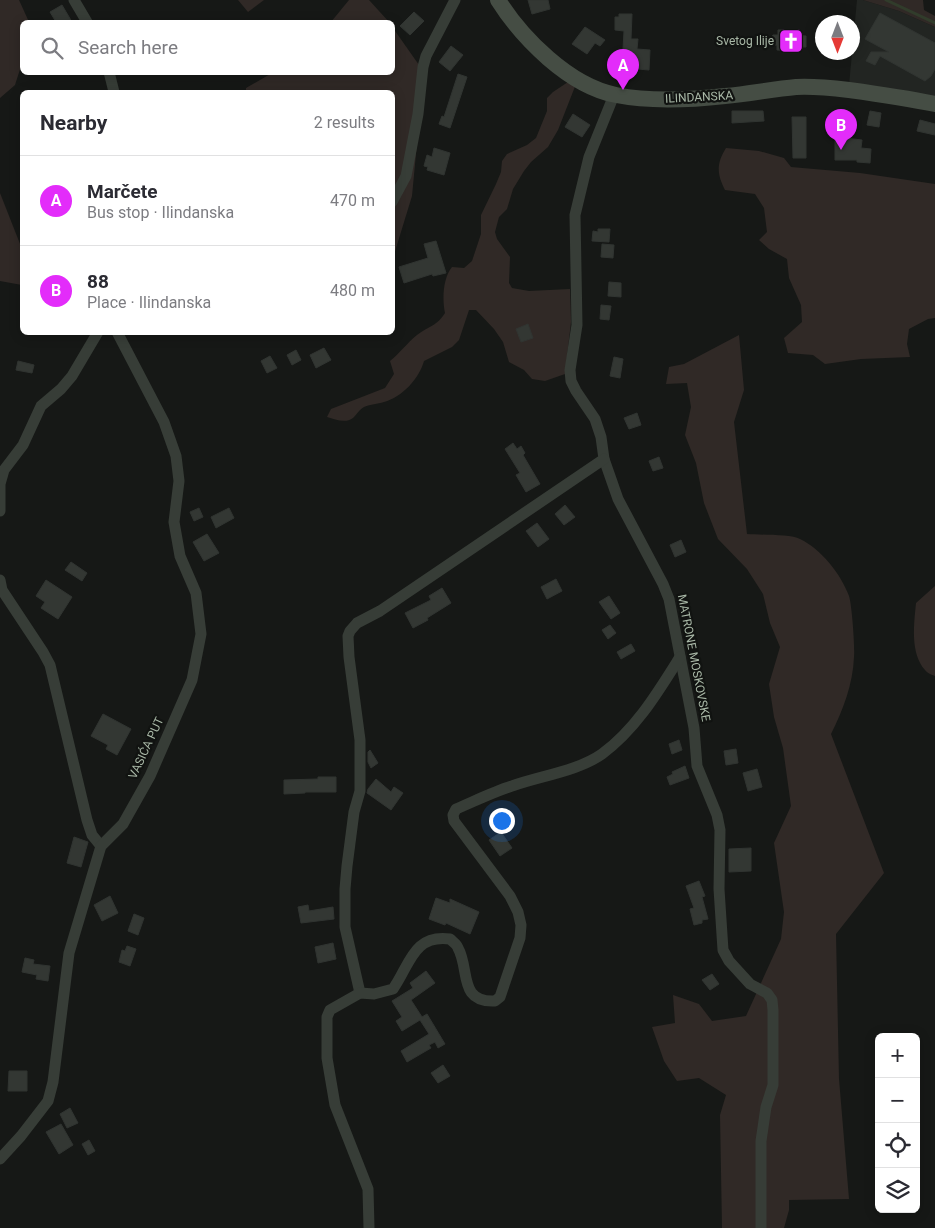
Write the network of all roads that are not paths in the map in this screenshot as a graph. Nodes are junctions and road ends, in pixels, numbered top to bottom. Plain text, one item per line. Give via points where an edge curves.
1 (74, 0) edge
2 (455, 0) edge
3 (498, 0) edge
4 (86, 20) edge
5 (110, 75) edge
6 (114, 90) edge
7 (614, 95) junction
8 (935, 104) edge
9 (395, 196) edge
10 (96, 335) edge
11 (119, 335) edge
12 (604, 459) junction
13 (0, 511) edge
14 (0, 580) edge
15 (680, 657) junction
16 (101, 846) junction
17 (360, 993) junction
18 (0, 1159) edge
19 (368, 1228) edge
20 (761, 1228) edge

1 - 4 street
2 - 9 street via 426,56 406,176
3 - 7 street, ILINDANSKA via 534,46 580,81
5 - 6 street
7 - 8 street, ILINDANSKA via 689,99 817,86
7 - 12 street, MATRONE MOSKOVSKE via 589,157 575,215 577,324 570,370 576,391 595,419
10 - 13 street via 72,376 41,406 23,445 4,470 0,484
11 - 16 street, VASIĆA PUT via 164,422 176,456 179,481 174,522 180,556 196,593 201,634 192,680 150,776 123,824
12 - 15 street, MATRONE MOSKOVSKE via 618,499 669,599
12 - 17 street via 380,611 357,623 350,631 349,657 360,740 360,792 347,866 346,927
14 - 16 street via 2,590 50,666 87,820 92,835
15 - 17 street via 645,712 601,754 582,764 512,786 456,809 454,821 510,896 518,912 520,938 500,997 486,1002 470,992 458,946 444,938 422,943 393,988 374,994
15 - 20 street, MATRONE MOSKOVSKE via 694,728 697,766 718,816 724,950 729,961 750,984 767,993 772,1000 773,1085 761,1141
16 - 18 street, VASIĆA PUT via 69,953 48,1101
17 - 19 street via 330,1010 326,1016 327,1058 335,1105 368,1189

